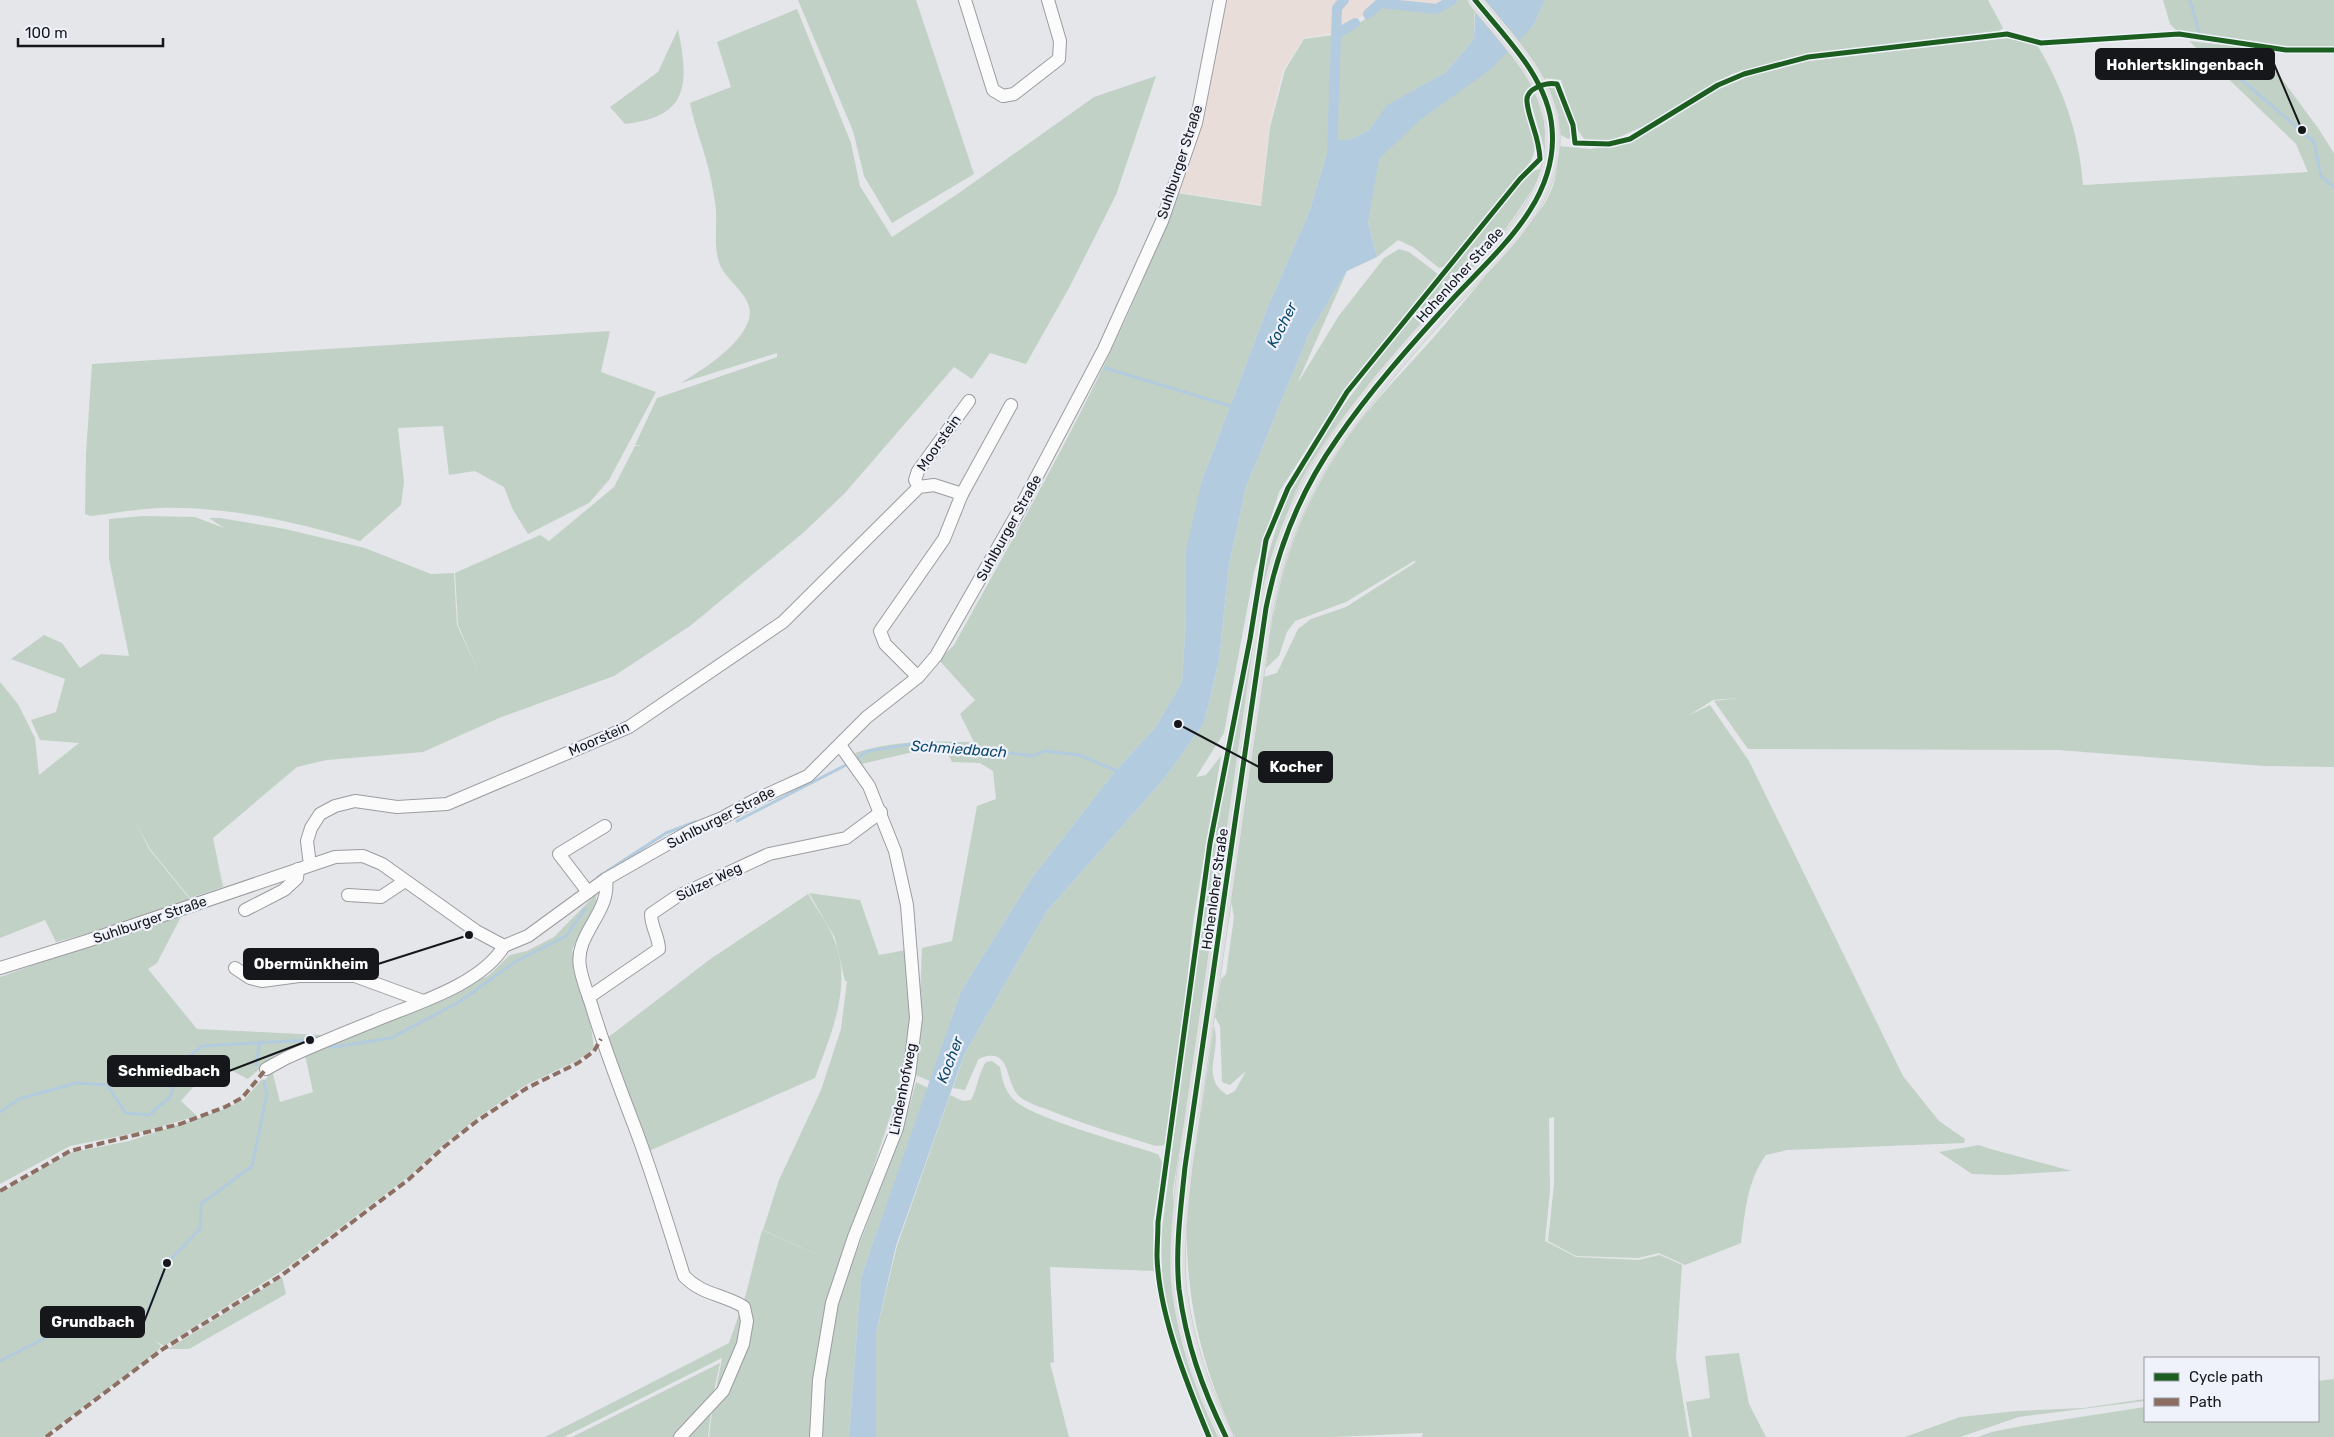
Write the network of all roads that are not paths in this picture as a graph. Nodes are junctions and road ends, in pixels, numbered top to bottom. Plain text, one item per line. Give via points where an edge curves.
1 (965, 0) edge
2 (1048, 0) edge
3 (1220, 0) edge
4 (1476, 0) edge
5 (969, 401) dead end
6 (1011, 405) dead end
7 (919, 487) junction
8 (962, 494) junction
9 (918, 677) junction
10 (840, 745) junction
11 (881, 812) junction
12 (605, 826) dead end
13 (304, 867) junction
14 (606, 879) junction
15 (405, 880) junction
16 (588, 892) junction
17 (348, 895) dead end
18 (245, 910) dead end
19 (504, 946) junction
20 (0, 968) edge
21 (235, 968) dead end
22 (589, 997) junction
23 (423, 1001) junction
24 (266, 1069) dead end
25 (680, 1437) edge
26 (816, 1437) edge
27 (1226, 1437) edge

1 - 2 street via 993,90 1009,96 1061,55
3 - 9 street, Suhlburger Straße via 1196,123 1162,221 1104,349 1022,506 936,656
4 - 27 main road, Hohenloher Straße via 1539,86 1549,112 1552,143 1549,170 1529,214 1447,305 1337,438 1306,491 1282,543 1271,585 1185,1166 1179,1227 1179,1287 1189,1344 1206,1396
5 - 7 street, Moorstein via 918,471 915,480
6 - 8 street
7 - 8 street, Moorstein via 934,485
7 - 13 street, Moorstein via 782,622 629,727 447,804 397,807 355,801 335,806 320,814 311,828
8 - 9 street via 944,539 880,631 884,644
9 - 10 street, Suhlburger Straße via 867,717
10 - 11 street, Lindenhofweg via 869,786
10 - 14 street, Suhlburger Straße via 808,776 692,830
11 - 22 street, Sülzer Weg via 846,838 769,854 676,897 651,914 659,949
11 - 26 street, Lindenhofweg via 895,851 906,905 916,1018 909,1074 897,1128 832,1303 819,1380
12 - 16 street via 559,854
13 - 15 street, Suhlburger Straße via 335,857 363,856
13 - 18 street via 298,878 284,890
13 - 20 street, Suhlburger Straße
14 - 16 street, Suhlburger Straße
14 - 22 street via 601,911 579,955
15 - 17 street via 381,898
15 - 19 street, Suhlburger Straße via 476,931
16 - 19 street, Suhlburger Straße via 528,936
19 - 23 street via 488,965 461,983
21 - 23 street via 250,978 262,981 299,976 356,976
22 - 25 street via 601,1039 658,1190 684,1276 694,1286 744,1306 747,1321 744,1344 723,1391
23 - 24 street via 331,1038

